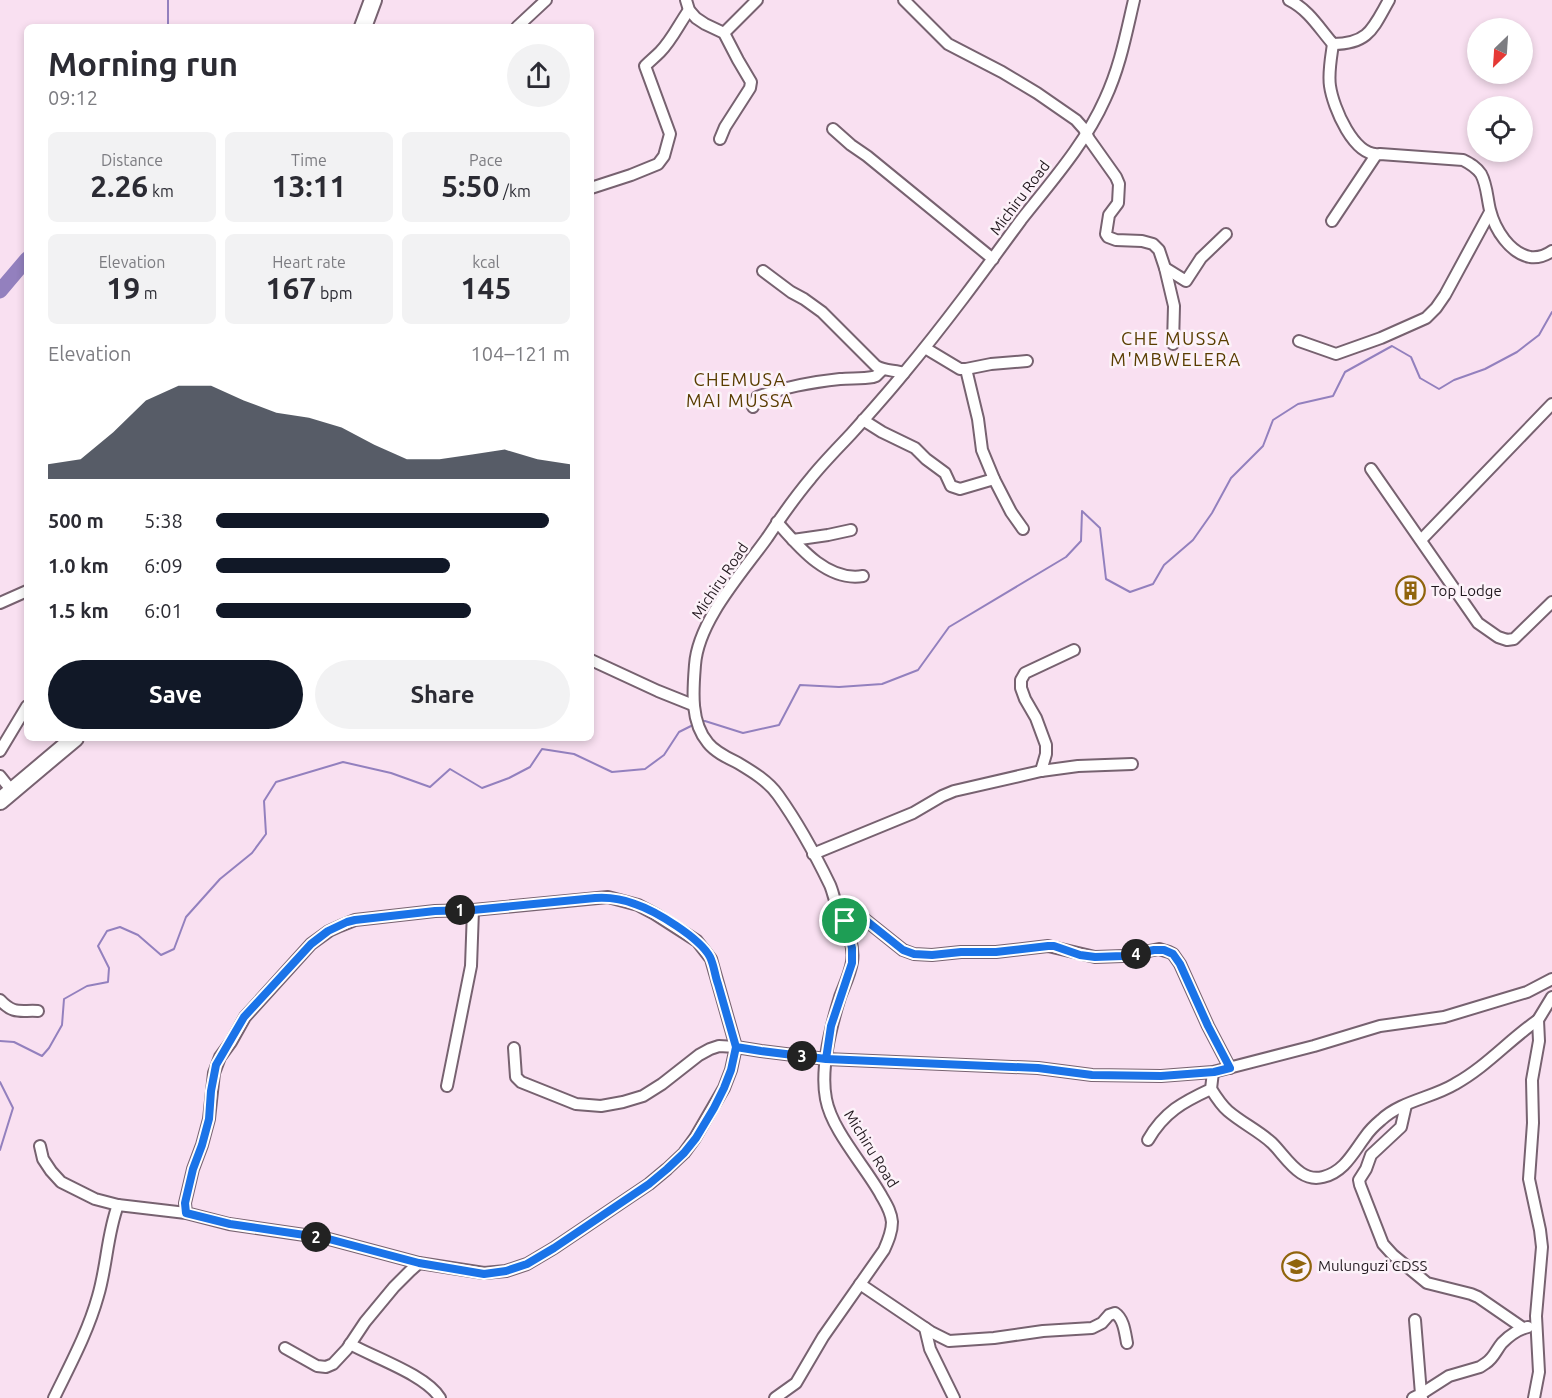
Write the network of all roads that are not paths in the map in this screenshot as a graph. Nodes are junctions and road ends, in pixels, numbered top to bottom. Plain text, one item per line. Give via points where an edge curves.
1 (373, 0) edge
2 (546, 0) edge
3 (757, 0) edge
4 (904, 0) edge
5 (1134, 0) edge
6 (1289, 0) edge
7 (1389, 0) edge
8 (687, 5) edge
9 (364, 24) edge
10 (524, 24) edge
11 (724, 33) junction
12 (1333, 44) junction
13 (833, 129) dead end
14 (1087, 133) junction
15 (720, 139) dead end
16 (1376, 155) junction
17 (594, 187) edge
18 (1490, 213) junction
19 (1332, 221) dead end
20 (1226, 234) dead end
21 (1552, 251) edge
22 (993, 259) junction
23 (1165, 268) junction
24 (763, 271) dead end
25 (1299, 341) dead end
26 (1173, 344) dead end
27 (925, 348) junction
28 (1028, 361) dead end
29 (966, 369) junction
30 (882, 370) junction
31 (904, 373) junction
32 (1552, 404) edge
33 (753, 407) dead end
34 (863, 420) junction
35 (1371, 469) dead end
36 (994, 479) junction
37 (777, 522) junction
38 (851, 530) dead end
39 (1023, 530) dead end
40 (793, 540) junction
41 (1421, 540) junction
42 (863, 576) dead end
43 (24, 592) edge
44 (1552, 602) edge
45 (0, 603) edge
46 (1074, 650) dead end
47 (594, 661) edge
48 (693, 705) junction
49 (24, 711) edge
50 (71, 741) edge
51 (0, 752) edge
52 (1132, 764) dead end
53 (1041, 771) junction
54 (0, 776) edge
55 (6, 796) edge
56 (813, 854) junction
57 (473, 910) junction
58 (845, 921) junction
59 (1552, 978) edge
60 (1552, 997) edge
61 (0, 1000) edge
62 (38, 1011) dead end
63 (1538, 1020) junction
64 (736, 1047) junction
65 (514, 1048) dead end
66 (826, 1059) junction
67 (1230, 1068) junction
68 (1214, 1072) junction
69 (447, 1086) dead end
70 (1211, 1089) junction
71 (1406, 1105) junction
72 (1148, 1140) dead end
73 (40, 1146) dead end
74 (118, 1205) junction
75 (186, 1213) junction
76 (419, 1263) junction
77 (860, 1284) junction
78 (1415, 1320) dead end
79 (1536, 1325) junction
80 (925, 1328) junction
81 (1523, 1329) junction
82 (1127, 1343) dead end
83 (350, 1344) junction
84 (285, 1348) dead end
85 (796, 1383) junction
86 (1419, 1397) edge
87 (54, 1398) edge
88 (440, 1398) edge
89 (775, 1398) edge
90 (791, 1398) edge
91 (954, 1398) edge
92 (1534, 1398) edge

1 - 9 highway
2 - 10 street
3 - 11 street
4 - 14 street via 948,44 1037,93 1076,120
5 - 14 street, Michiru Road via 1117,72
6 - 12 street via 1309,14
7 - 12 street via 1366,36 1348,44
8 - 11 street via 700,22
8 - 17 street via 671,38 645,66 670,134 664,156 658,164
11 - 15 street via 751,82
12 - 16 street via 1330,86 1336,107 1356,142
13 - 22 street
14 - 22 street, Michiru Road
14 - 23 street via 1119,184 1118,203 1109,215 1107,236 1153,244
16 - 18 street via 1463,160 1474,165 1482,176
16 - 19 street
18 - 21 street via 1509,246 1524,256 1537,258
18 - 25 street via 1446,295 1426,318 1336,354
20 - 23 street via 1201,258 1186,281
22 - 27 street, Michiru Road
23 - 26 street via 1174,306
24 - 30 street via 822,312
27 - 29 street
27 - 31 street, Michiru Road
28 - 29 street
29 - 36 street via 982,450
30 - 31 street
30 - 33 street via 873,377 838,379 770,392 757,397
31 - 34 street, Michiru Road
32 - 41 street
34 - 36 street via 915,448 945,473 955,488
34 - 37 street, Michiru Road via 811,477
35 - 41 street
36 - 39 street
37 - 40 street
37 - 48 street, Michiru Road via 706,627 695,660
38 - 40 street
40 - 42 street via 807,556 830,570 855,578
41 - 44 street via 1478,623 1498,637 1518,637
43 - 45 street
46 - 53 street via 1025,674 1021,680 1025,699 1045,739
47 - 48 street
48 - 56 street, Michiru Road via 705,740 767,782 799,825
49 - 51 street
50 - 55 highway
52 - 53 street
53 - 56 street via 954,791 913,813
54 - 55 street
56 - 58 street, Michiru Road
57 - 64 street via 608,897 638,905 702,945 711,959
57 - 69 street via 471,966
57 - 75 street via 355,920 328,931 311,944 244,1017 216,1065 209,1119 193,1169
58 - 66 street, Michiru Road via 852,963 831,1026
58 - 67 street via 854,916 863,918 903,950 921,954 1048,946 1095,957 1154,950 1169,952 1180,964
59 - 67 street via 1527,992 1444,1017 1380,1026
60 - 63 street
61 - 62 street via 13,1011
63 - 71 street via 1468,1076
63 - 79 street via 1529,1179 1541,1240
64 - 65 street via 710,1049 643,1096 601,1106 576,1104 521,1082 516,1077
64 - 66 street
64 - 76 street via 724,1088 696,1138 649,1184 527,1264 484,1274
66 - 68 street via 1038,1068 1092,1075
66 - 77 street, Michiru Road via 826,1099 831,1116 875,1184 892,1220 887,1242
67 - 68 street
68 - 70 street
70 - 71 street via 1228,1111 1273,1144 1293,1167 1312,1178 1338,1169 1382,1118
70 - 72 street via 1179,1104 1158,1123
71 - 81 street via 1401,1127 1371,1155 1359,1180 1383,1244 1427,1283 1478,1297
73 - 74 street via 43,1159 61,1182
74 - 75 street
74 - 87 street via 91,1319
75 - 76 street via 230,1224 325,1238
76 - 83 street via 394,1287
77 - 80 street
77 - 85 street, Michiru Road
78 - 86 street
79 - 81 street
79 - 92 street via 1539,1372
80 - 82 street via 958,1342 1092,1328 1115,1313 1121,1319
80 - 91 street via 930,1348
81 - 86 street via 1504,1341 1486,1364 1449,1376
83 - 84 street via 340,1358 326,1367
83 - 88 street via 411,1374 431,1386
85 - 89 street, Michiru Road
85 - 90 street

